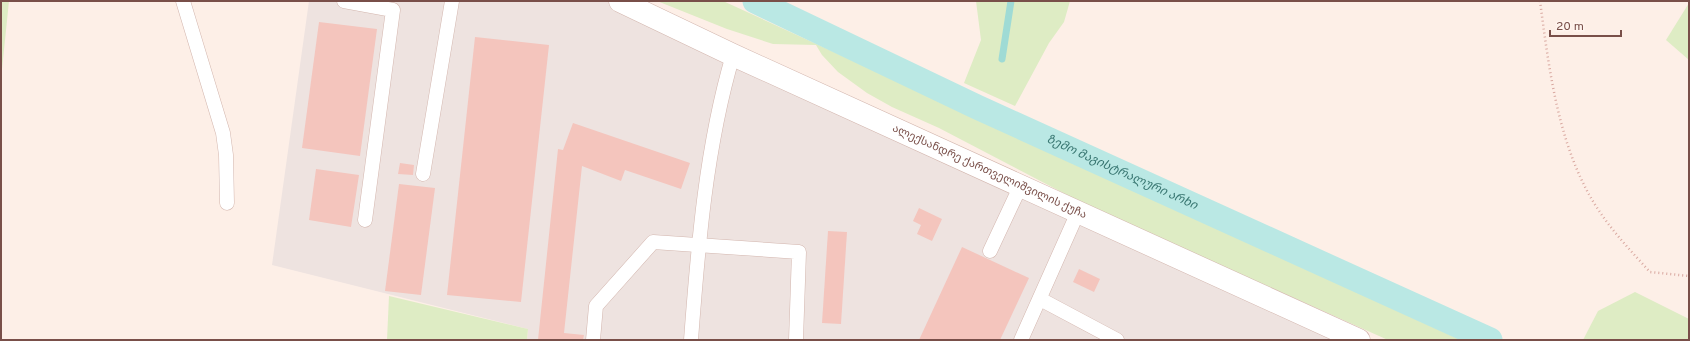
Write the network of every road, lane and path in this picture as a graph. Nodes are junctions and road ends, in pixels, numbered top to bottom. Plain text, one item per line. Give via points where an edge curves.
1 (183, 1) edge
2 (344, 1) edge
3 (452, 1) edge
4 (620, 1) edge
5 (1540, 1) edge
6 (734, 55) junction
7 (423, 174) dead end
8 (1021, 185) junction
9 (227, 202) dead end
10 (1078, 212) junction
11 (365, 220) dead end
12 (698, 245) junction
13 (990, 251) dead end
14 (1689, 276) edge
15 (1040, 299) junction
16 (1327, 334) edge
17 (593, 340) edge
18 (691, 340) edge
19 (796, 340) edge
20 (1021, 340) edge
21 (1117, 340) edge
22 (1359, 340) edge

1 - 9 lane via 223,133
2 - 11 lane via 393,10
3 - 7 lane
4 - 6 street, ალექსანდრე ქართველიშვილის ქუჩა
5 - 14 path via 1548,66 1570,152 1594,202 1618,237 1650,272
6 - 8 street, ალექსანდრე ქართველიშვილის ქუჩა
6 - 12 lane via 721,96
8 - 10 street, ალექსანდრე ქართველიშვილის ქუჩა
8 - 13 lane
10 - 15 lane
10 - 16 street, ალექსანდრე ქართველიშვილის ქუჩა
12 - 17 lane via 653,242 596,306
12 - 18 lane
12 - 19 lane via 799,252
15 - 20 lane
15 - 21 lane
16 - 22 street, ალექსანდრე ქართველიშვილის ქუჩა

